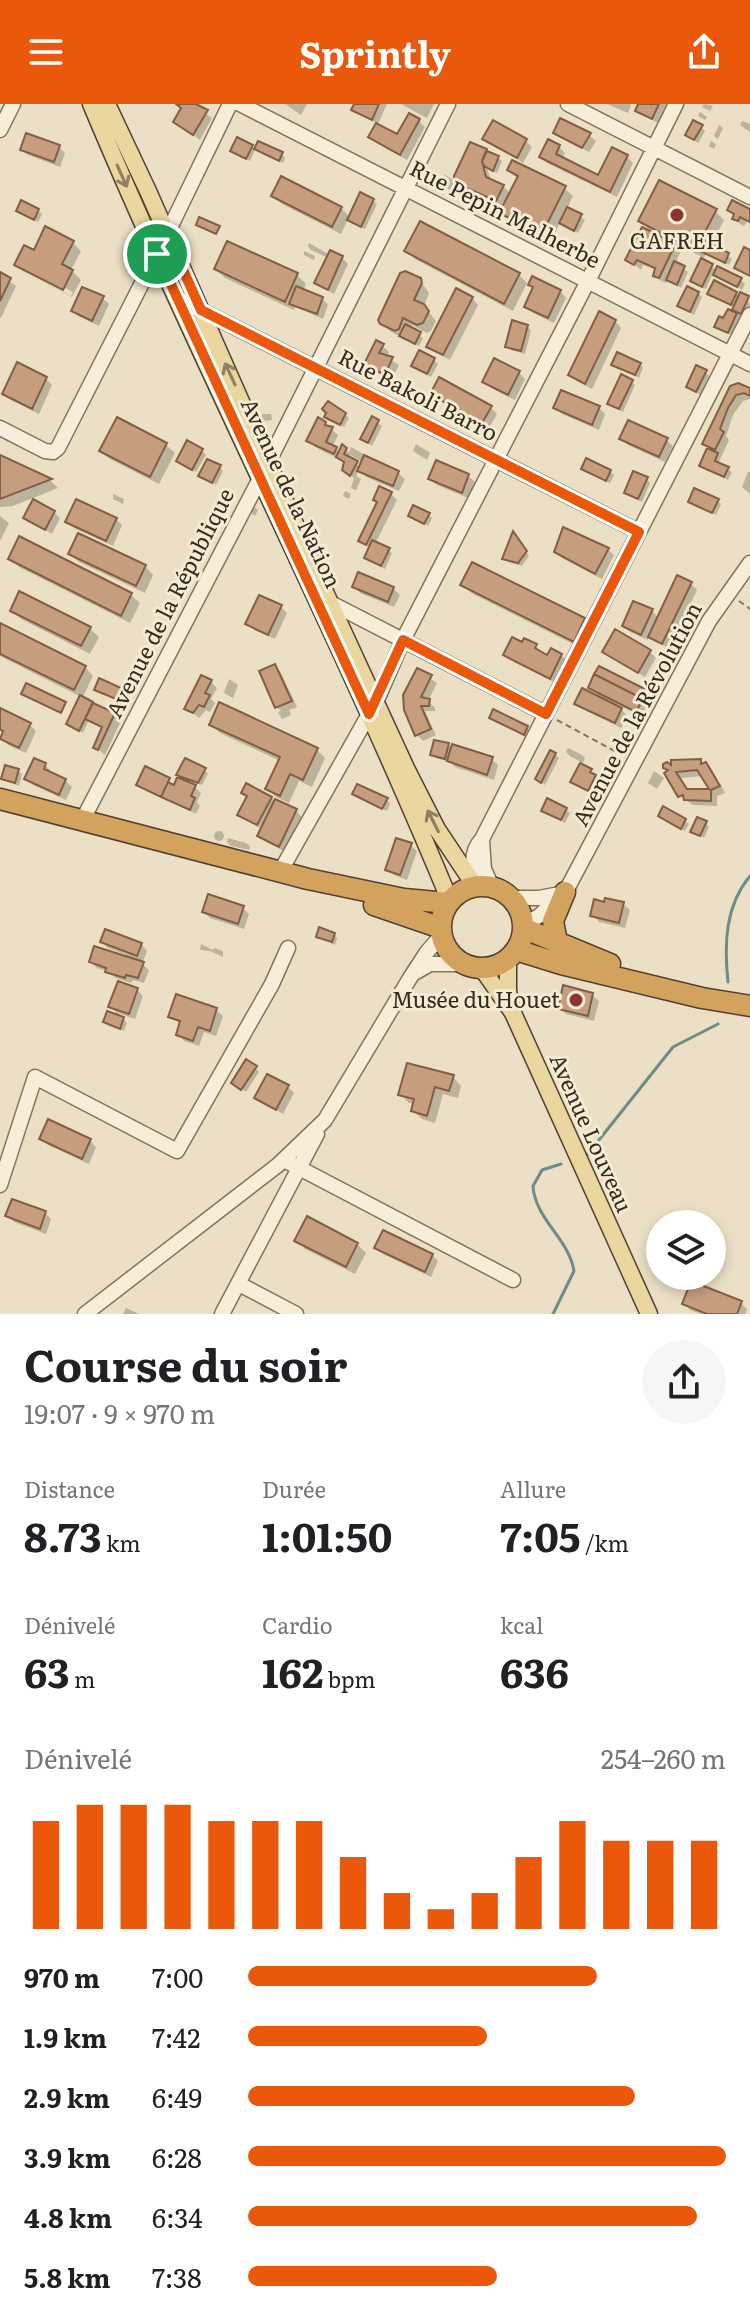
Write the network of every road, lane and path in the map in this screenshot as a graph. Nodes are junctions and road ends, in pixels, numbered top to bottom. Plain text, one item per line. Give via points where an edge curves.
1 (13, 104) edge
2 (91, 104) edge
3 (107, 104) edge
4 (230, 104) edge
5 (240, 104) edge
6 (448, 104) edge
7 (568, 104) edge
8 (676, 104) edge
9 (0, 130) edge
10 (654, 147) junction
11 (406, 188) junction
12 (750, 197) edge
13 (167, 234) junction
14 (157, 254) junction
15 (588, 281) junction
16 (177, 298) junction
17 (201, 310) junction
18 (750, 315) edge
19 (730, 354) junction
20 (750, 364) edge
21 (316, 368) junction
22 (0, 428) edge
23 (496, 459) junction
24 (264, 470) junction
25 (639, 532) junction
26 (750, 563) edge
27 (314, 595) junction
28 (330, 603) junction
29 (403, 640) junction
30 (373, 707) junction
31 (546, 714) junction
32 (635, 762) junction
33 (0, 799) edge
34 (82, 821) junction
35 (482, 839) junction
36 (280, 872) junction
37 (479, 882) junction
38 (566, 890) junction
39 (512, 898) junction
40 (446, 902) junction
41 (523, 926) junction
42 (442, 931) junction
43 (557, 942) junction
44 (288, 948) dead end
45 (512, 955) junction
46 (474, 966) junction
47 (410, 978) junction
48 (743, 1004) edge
49 (513, 1013) junction
50 (325, 1120) junction
51 (284, 1160) junction
52 (299, 1169) junction
53 (0, 1185) edge
54 (513, 1280) dead end
55 (239, 1284) junction
56 (85, 1314) edge
57 (222, 1314) edge
58 (296, 1314) edge
59 (649, 1314) edge

1 - 9 street
2 -> 14 main road, Avenue de la Nation
3 - 13 main road, Avenue de la Nation
4 - 13 street
5 - 11 street, Rue Pepin Malherbe
6 - 11 street, Avenue de la République
7 - 10 street
8 - 10 street
10 - 12 street
10 - 15 street
11 - 15 street, Rue Pepin Malherbe
11 - 21 street, Avenue de la République
13 - 14 street
13 - 17 main road, Avenue de la Nation
14 - 16 main road, Avenue de la Nation
14 - 22 street via 58,448 45,451
15 - 19 street, Rue Pepin Malherbe
15 - 23 street
16 - 17 street, Rue Bakoli Barro
16 - 24 main road, Avenue de la Nation
17 - 21 street, Rue Bakoli Barro
24 -> 17 main road, Avenue de la Nation
18 - 19 street
19 - 20 street, Rue Pepin Malherbe
19 - 25 street
21 - 23 street, Rue Bakoli Barro
21 - 24 street, Avenue de la République
23 - 25 street, Rue Bakoli Barro
23 - 29 street
24 - 27 main road, Avenue de la Nation
24 - 28 main road, Avenue de la Nation
24 - 34 street, Avenue de la République
25 - 31 street
26 - 32 street, Avenue de la Révolution via 709,621
27 - 28 street
27 - 30 main road, Avenue de la Nation
28 - 29 street
28 - 30 main road, Avenue de la Nation
29 - 30 street
29 - 31 street
30 - 36 street
37 -> 30 main road, Avenue de la Nation via 437,829
30 - 40 main road, Avenue de la Nation
31 - 32 path
31 - 35 street
32 - 38 street, Avenue de la Révolution
33 - 34 highway
34 - 36 highway
35 - 37 street via 484,869
35 - 37 street via 472,859
36 - 40 highway via 404,899
36 - 42 highway
37 - 39 highway
37 - 40 highway
38 - 39 street
38 - 41 street, Avenue de la Révolution
38 - 43 highway via 553,921
39 - 41 highway
40 - 42 highway
41 - 43 highway
41 - 45 highway
42 - 46 highway via 453,955
42 - 47 street
43 - 48 highway via 598,961
44 - 53 street via 177,1151 35,1077
45 - 46 highway via 495,966
45 - 48 highway
45 - 49 main road, Avenue Louveau via 508,990
46 - 47 street via 430,964
46 - 49 main road, Avenue Louveau
47 - 50 street
49 - 59 main road, Avenue Louveau
50 - 51 street
50 - 52 street
51 - 52 street
51 - 56 street
52 - 54 street
52 - 55 street
55 - 57 street
55 - 58 street

